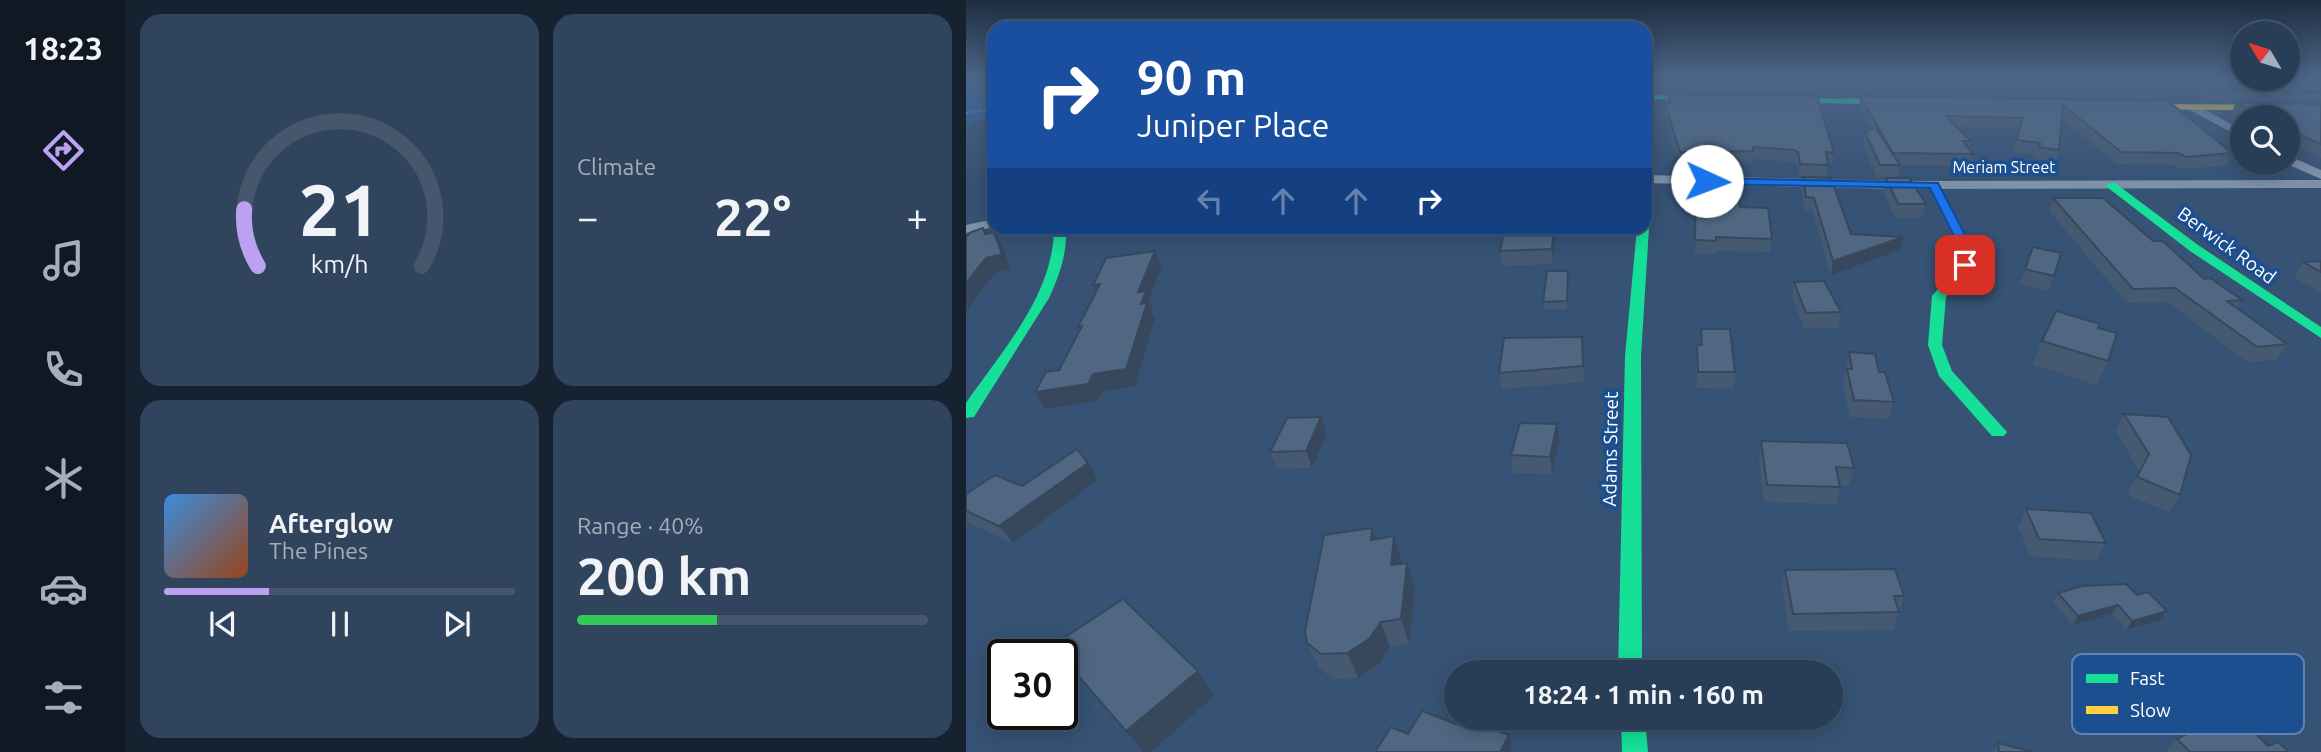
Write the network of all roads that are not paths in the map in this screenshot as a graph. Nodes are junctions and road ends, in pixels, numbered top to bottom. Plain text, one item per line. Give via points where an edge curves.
1 (2199, 111) edge
2 (2230, 128) edge
3 (2300, 165) edge
4 (2321, 175) edge
5 (1652, 179) edge
6 (2321, 184) edge
7 (1934, 185) junction
8 (2112, 185) junction
9 (987, 224) edge
10 (966, 229) edge
11 (1060, 235) edge
12 (1642, 235) edge
13 (2321, 334) edge
14 (968, 412) dead end
15 (1998, 432) dead end
16 (1630, 660) edge
17 (1633, 730) edge
18 (1634, 752) edge

1 - 2 street
3 - 4 street
5 - 7 street, Meriam Street
6 - 8 street, Meriam Street
7 - 8 street, Meriam Street
7 - 15 street via 1966,248 1965,265 1939,296 1935,345 1945,373
8 - 13 street, Berwick Road via 2194,248
9 - 10 street
11 - 14 street via 1059,259 1047,286
12 - 16 street, Adams Street via 1633,366
17 - 18 street

